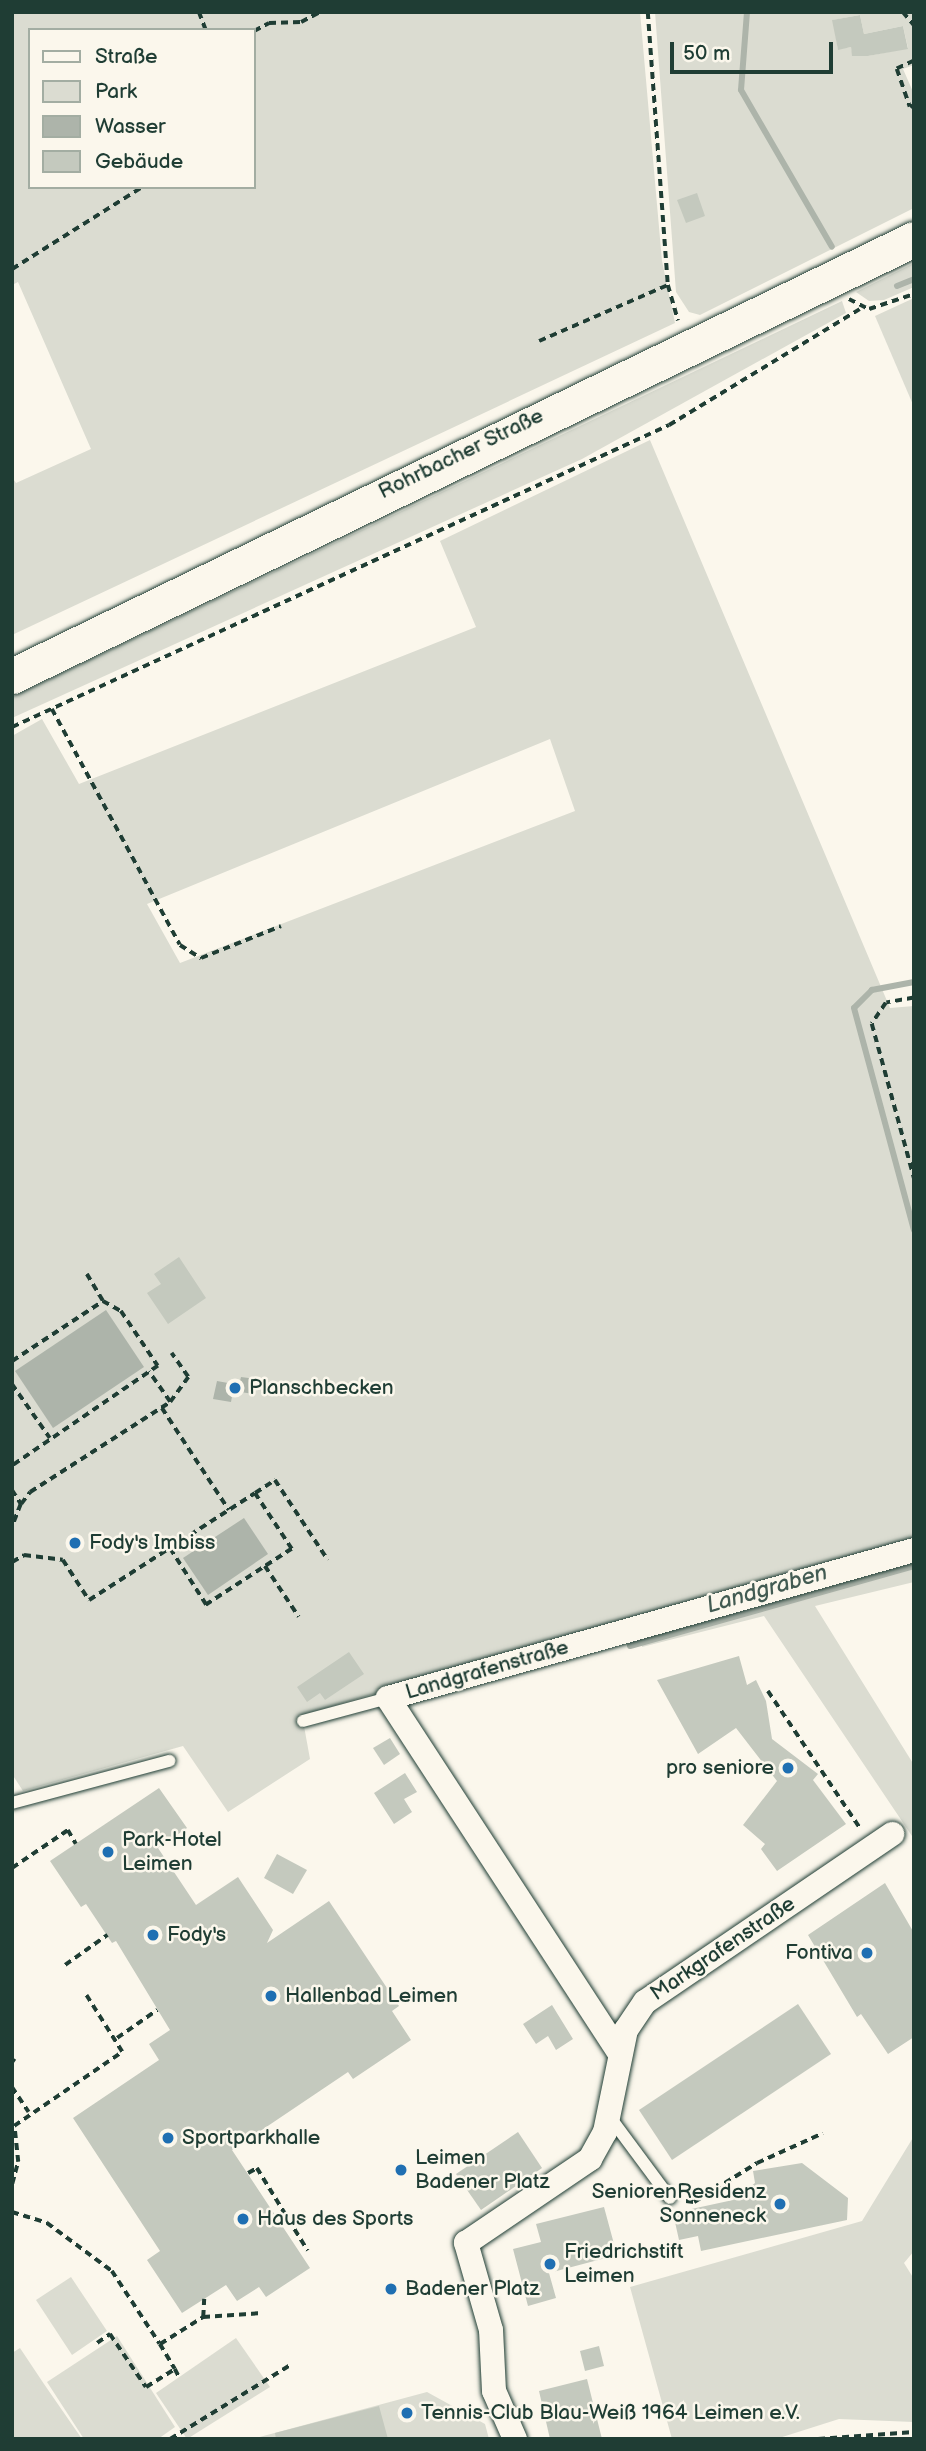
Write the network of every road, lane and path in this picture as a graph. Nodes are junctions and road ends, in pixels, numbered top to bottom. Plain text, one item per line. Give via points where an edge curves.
1 (320, 12) edge
2 (648, 12) edge
3 (904, 12) edge
4 (914, 25) edge
5 (256, 29) edge
6 (914, 61) edge
7 (914, 105) edge
8 (139, 189) edge
9 (914, 239) edge
10 (12, 270) edge
11 (668, 285) junction
12 (914, 294) edge
13 (540, 341) dead end
14 (685, 347) junction
15 (12, 676) edge
16 (52, 709) junction
17 (12, 727) edge
18 (281, 926) dead end
19 (914, 998) edge
20 (914, 1178) edge
21 (87, 1275) dead end
22 (103, 1301) junction
23 (171, 1353) dead end
24 (12, 1361) edge
25 (149, 1372) junction
26 (12, 1384) edge
27 (170, 1402) junction
28 (162, 1408) junction
29 (50, 1438) junction
30 (12, 1466) edge
31 (12, 1490) edge
32 (255, 1493) junction
33 (21, 1504) junction
34 (229, 1510) junction
35 (12, 1527) edge
36 (170, 1549) junction
37 (914, 1550) edge
38 (328, 1560) dead end
39 (12, 1562) edge
40 (265, 1566) junction
41 (299, 1617) dead end
42 (768, 1691) dead end
43 (388, 1698) junction
44 (303, 1721) dead end
45 (169, 1761) dead end
46 (12, 1803) edge
47 (882, 1840) joint
48 (76, 1844) dead end
49 (12, 1868) edge
50 (107, 1935) dead end
51 (65, 1965) dead end
52 (86, 1995) dead end
53 (157, 2010) dead end
54 (117, 2038) junction
55 (620, 2054) junction
56 (12, 2087) edge
57 (29, 2112) junction
58 (609, 2116) junction
59 (823, 2133) dead end
60 (248, 2173) dead end
61 (12, 2184) edge
62 (670, 2198) joint
63 (12, 2212) edge
64 (308, 2251) dead end
65 (204, 2299) dead end
66 (262, 2313) dead end
67 (203, 2317) junction
68 (97, 2343) dead end
69 (160, 2344) junction
70 (292, 2364) dead end
71 (174, 2369) junction
72 (179, 2377) dead end
73 (511, 2429) edge
74 (914, 2432) edge
75 (176, 2437) edge
76 (170, 2439) edge
77 (818, 2439) edge

1 - 5 path via 301,22 269,23
2 - 11 path
3 - 4 path
6 - 7 path via 897,69 910,107
8 - 10 path
9 - 14 main road, Rohrbacher Straße
11 - 13 path
11 - 14 path
12 - 16 path via 860,309 669,425
14 - 15 main road, Rohrbacher Straße
16 - 17 path
16 - 18 path via 180,945 201,958
19 - 20 path via 886,1003 872,1024
21 - 22 path
22 - 24 path
22 - 25 path via 121,1311 158,1366
23 - 27 path via 188,1377
25 - 27 path
25 - 29 path
26 - 29 path
27 - 28 path
28 - 33 path via 30,1492
28 - 34 path
29 - 30 path
31 - 33 path
32 - 34 path
32 - 38 path via 275,1480
32 - 40 path via 292,1549
33 - 35 path
34 - 36 path
36 - 39 path via 89,1600 63,1560 24,1555
36 - 40 path via 206,1605
37 - 43 street, Landgrafenstraße
40 - 41 path
42 - 47 path
43 - 44 lane
43 - 55 street, Landgrafenstraße
45 - 46 lane
47 - 55 street, Markgrafenstraße via 645,2002 625,2030
48 - 49 path via 68,1830
50 - 51 path
52 - 54 path
53 - 54 path
54 - 57 path via 122,2052
55 - 58 street, Markgrafenstraße
56 - 57 path
57 - 61 path via 14,2126 18,2162
58 - 62 lane
58 - 73 street, Markgrafenstraße via 599,2146 580,2168 466,2243 491,2330 494,2392
59 - 62 path via 757,2162 694,2202
60 - 64 path via 257,2168
63 - 69 path via 47,2223 112,2271
65 - 67 path
66 - 67 path
67 - 69 path
68 - 71 path via 110,2334 146,2387
69 - 71 path
70 - 75 path
71 - 72 path
74 - 77 path
75 - 76 path

